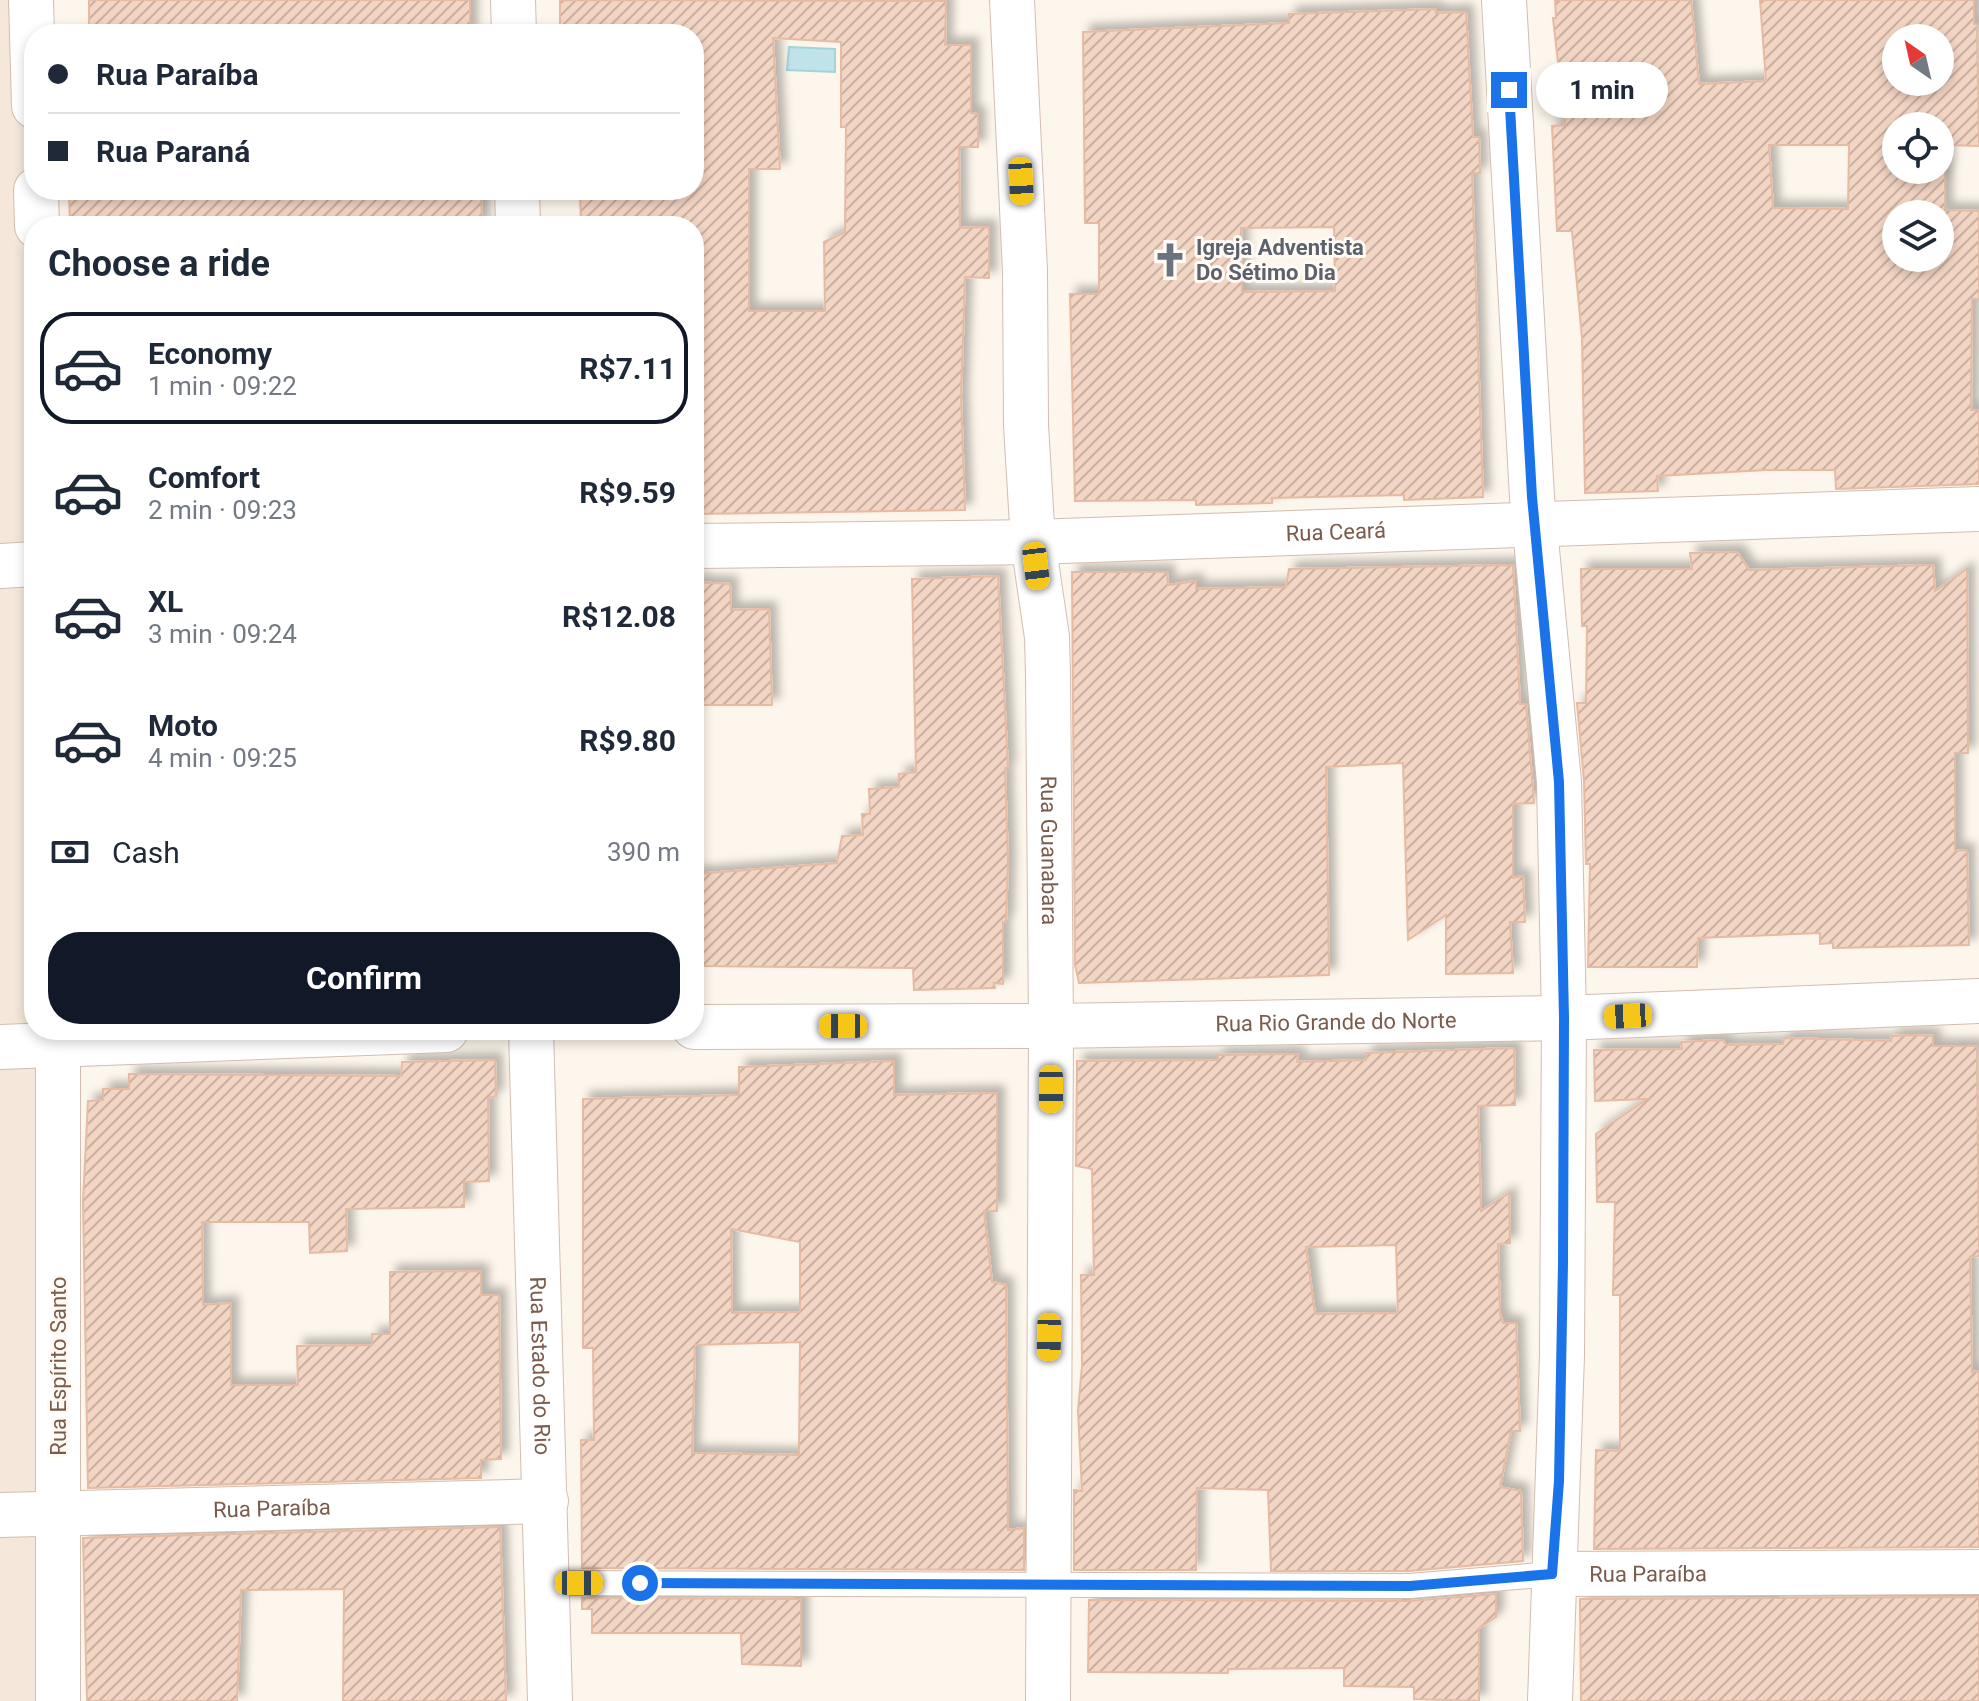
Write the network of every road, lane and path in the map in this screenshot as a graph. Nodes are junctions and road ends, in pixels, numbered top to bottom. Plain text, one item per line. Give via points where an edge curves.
1 (31, 0) edge
2 (513, 0) edge
3 (1012, 0) edge
4 (1504, 0) edge
5 (32, 24) edge
6 (514, 24) edge
7 (1979, 509) edge
8 (1536, 526) junction
9 (1033, 542) junction
10 (704, 546) edge
11 (24, 565) edge
12 (0, 566) edge
13 (1979, 1001) edge
14 (1564, 1018) junction
15 (1051, 1026) junction
16 (704, 1027) edge
17 (45, 1040) edge
18 (58, 1040) edge
19 (531, 1040) edge
20 (0, 1047) edge
21 (546, 1501) junction
22 (58, 1514) junction
23 (0, 1515) edge
24 (1979, 1572) edge
25 (1552, 1574) junction
26 (548, 1583) junction
27 (1047, 1585) junction
28 (58, 1701) edge
29 (550, 1701) edge
30 (1048, 1701) edge
31 (1550, 1701) edge

1 - 5 street
2 - 6 street
3 - 9 street, Rua Guanabara
4 - 8 street
7 - 8 street, Rua Ceará
8 - 9 street, Rua Ceará
8 - 14 street via 1559,782
9 - 10 street, Rua Ceará
9 - 15 street, Rua Guanabara via 1047,637
11 - 12 street
13 - 14 street, Rua Rio Grande do Norte
14 - 15 street, Rua Rio Grande do Norte
14 - 25 street via 1562,1370
15 - 16 street, Rua Rio Grande do Norte
15 - 27 street, Rua Guanabara
17 - 20 street
18 - 22 street, Rua Espírito Santo
19 - 21 street, Rua Estado do Rio
21 - 22 street, Rua Paraíba
21 - 26 street, Rua Estado do Rio
22 - 23 street, Rua Paraíba
22 - 28 street, Rua Espírito Santo
24 - 25 street, Rua Paraíba
25 - 27 lane, Rua Paraíba via 1410,1586
25 - 31 street
26 - 27 lane, Rua Paraíba
26 - 29 street, Rua Estado do Rio
27 - 30 street, Rua Guanabara

